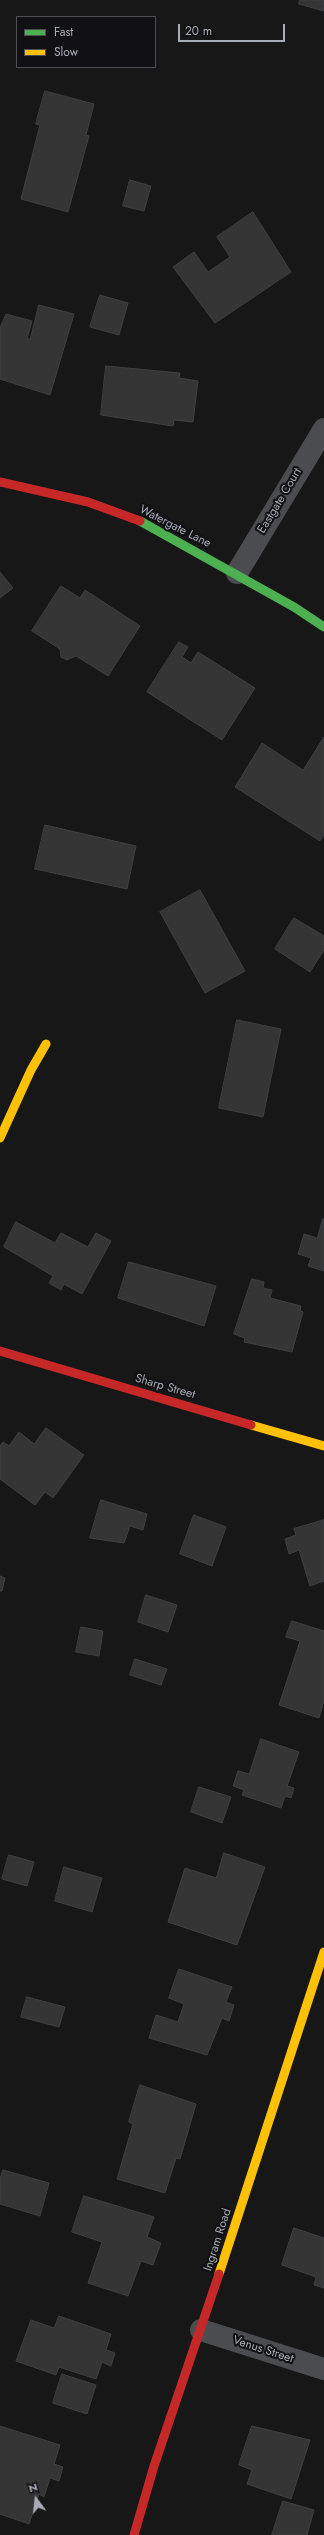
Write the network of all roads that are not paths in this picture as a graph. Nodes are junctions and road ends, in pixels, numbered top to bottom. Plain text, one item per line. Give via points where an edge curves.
1 (324, 429) edge
2 (0, 482) edge
3 (237, 574) junction
4 (324, 627) edge
5 (46, 1044) dead end
6 (0, 1138) edge
7 (0, 1351) edge
8 (324, 1446) edge
9 (324, 1952) edge
10 (201, 2330) junction
11 (324, 2369) edge
12 (134, 2535) edge

1 - 3 street, Eastgate Court
2 - 3 street, Watergate Lane via 88,502 146,523
3 - 4 street, Watergate Lane
5 - 6 street via 31,1070
7 - 8 street, Sharp Street
9 - 10 street, Ingram Road
10 - 11 street, Venus Street
10 - 12 street, Ingram Road via 154,2466

